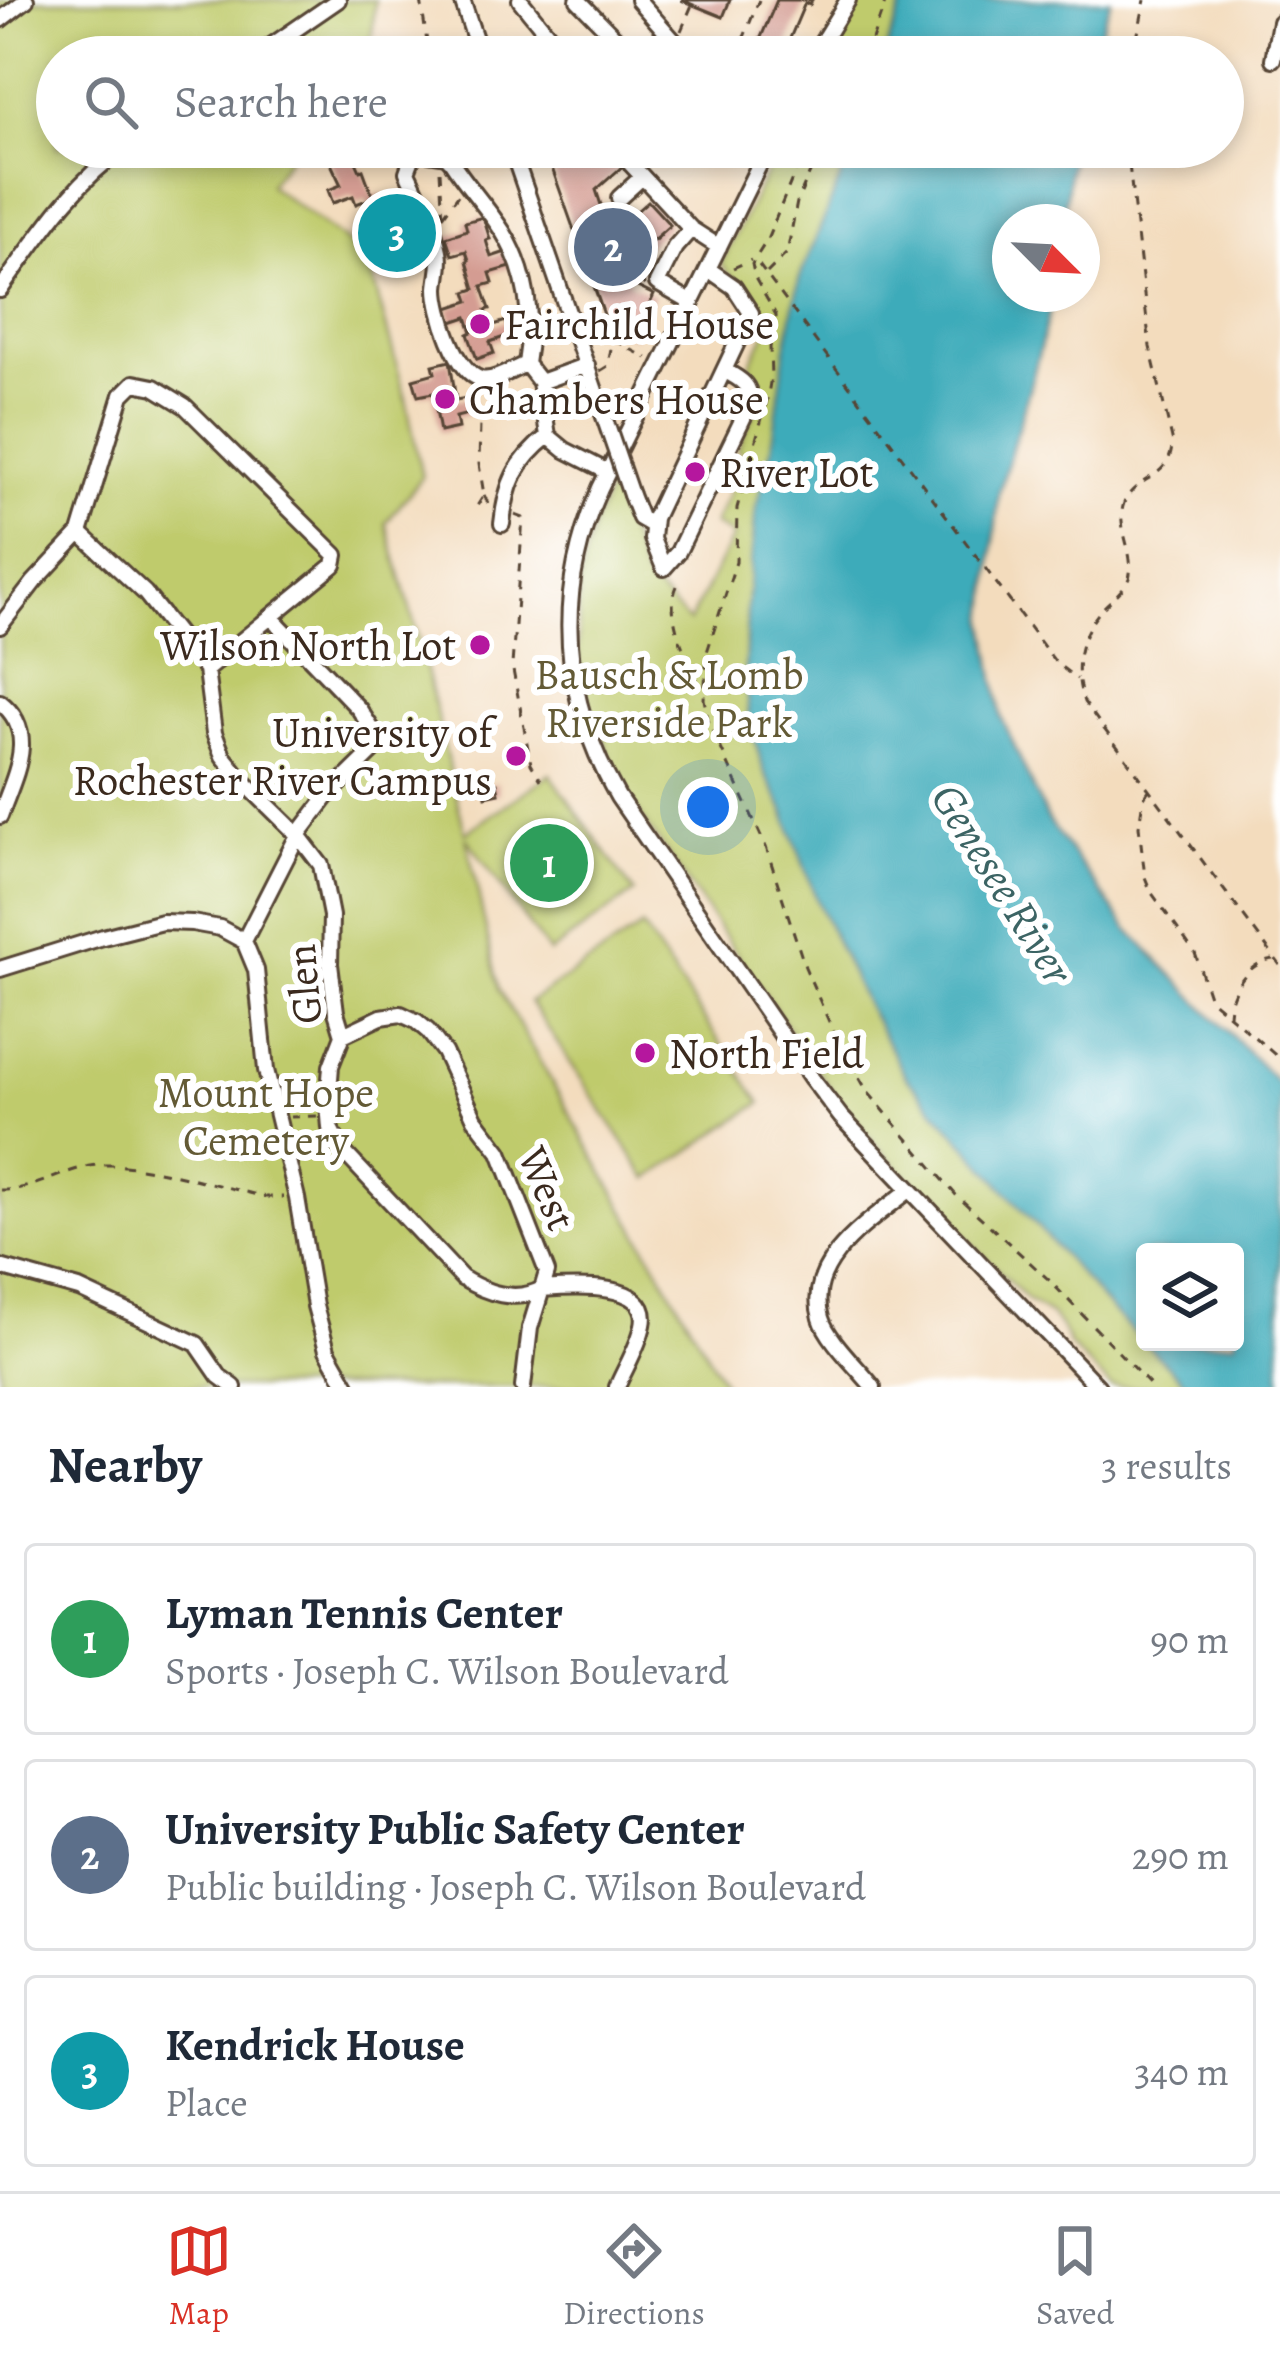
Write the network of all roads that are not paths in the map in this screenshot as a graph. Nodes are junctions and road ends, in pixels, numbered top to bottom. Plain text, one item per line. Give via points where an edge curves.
1 (26, 0) edge
2 (338, 0) edge
3 (463, 0) edge
4 (520, 0) edge
5 (578, 0) edge
6 (638, 0) edge
7 (843, 0) edge
8 (0, 20) edge
9 (1280, 22) edge
10 (286, 36) edge
11 (474, 36) edge
12 (549, 36) edge
13 (617, 36) edge
14 (670, 36) edge
15 (825, 36) edge
16 (1273, 59) dead end
17 (98, 168) edge
18 (408, 168) edge
19 (456, 168) edge
20 (518, 168) edge
21 (634, 168) edge
22 (758, 168) edge
23 (642, 177) junction
24 (619, 198) dead end
25 (686, 224) junction
26 (719, 247) junction
27 (709, 269) junction
28 (0, 290) edge
29 (692, 303) junction
30 (526, 364) junction
31 (589, 370) junction
32 (724, 371) junction
33 (540, 382) junction
34 (548, 436) junction
35 (608, 472) junction
36 (502, 519) road end
37 (652, 525) junction
38 (80, 533) junction
39 (272, 617) junction
40 (0, 626) edge
41 (206, 670) junction
42 (0, 702) edge
43 (0, 816) edge
44 (298, 835) junction
45 (244, 941) junction
46 (0, 969) edge
47 (343, 1035) junction
48 (908, 1191) junction
49 (0, 1267) edge
50 (542, 1289) junction
51 (234, 1387) edge
52 (348, 1387) edge
53 (523, 1387) edge
54 (616, 1387) edge
55 (873, 1387) edge
56 (1098, 1387) edge

1 - 8 street
2 - 10 street
3 - 11 street
4 - 12 street
5 - 13 street
6 - 14 street
7 - 15 street
9 - 16 street
17 - 28 street
18 - 30 street via 439,253 443,323 463,364 478,378
19 - 30 street via 519,266 528,304
20 - 31 street
21 - 23 street
22 - 26 street
23 - 24 street
23 - 25 street
25 - 26 street
25 - 29 street via 657,283
26 - 27 street
27 - 29 street
27 - 32 street via 752,313
29 - 35 street
30 - 33 street
31 - 33 street
31 - 37 street, bridge via 640,518
32 - 37 street
32 - 37 street via 747,386 749,406 664,568
33 - 34 street
34 - 35 street
34 - 36 street via 514,473
35 - 48 street via 578,545 569,604 572,679 596,760 812,1079
38 - 39 street via 122,395 134,383 154,387 185,406 335,555 334,565
38 - 40 street
38 - 41 street via 145,592
39 - 41 street
39 - 44 street via 359,709 375,740
41 - 44 street, Glen via 223,755
42 - 43 street via 23,736
44 - 45 street
44 - 47 street, Glen via 324,878
45 - 46 street via 220,928 162,922
45 - 52 street via 256,970 266,1070 315,1306
47 - 50 street, Glen via 328,1116 341,1149 462,1277 526,1298
47 - 50 street, West via 400,1014 428,1031 500,1152 548,1271
48 - 55 street via 838,1250 820,1288 821,1318
48 - 56 street
49 - 51 street via 79,1289 196,1344
50 - 53 street
50 - 54 street, West via 636,1298 643,1326

